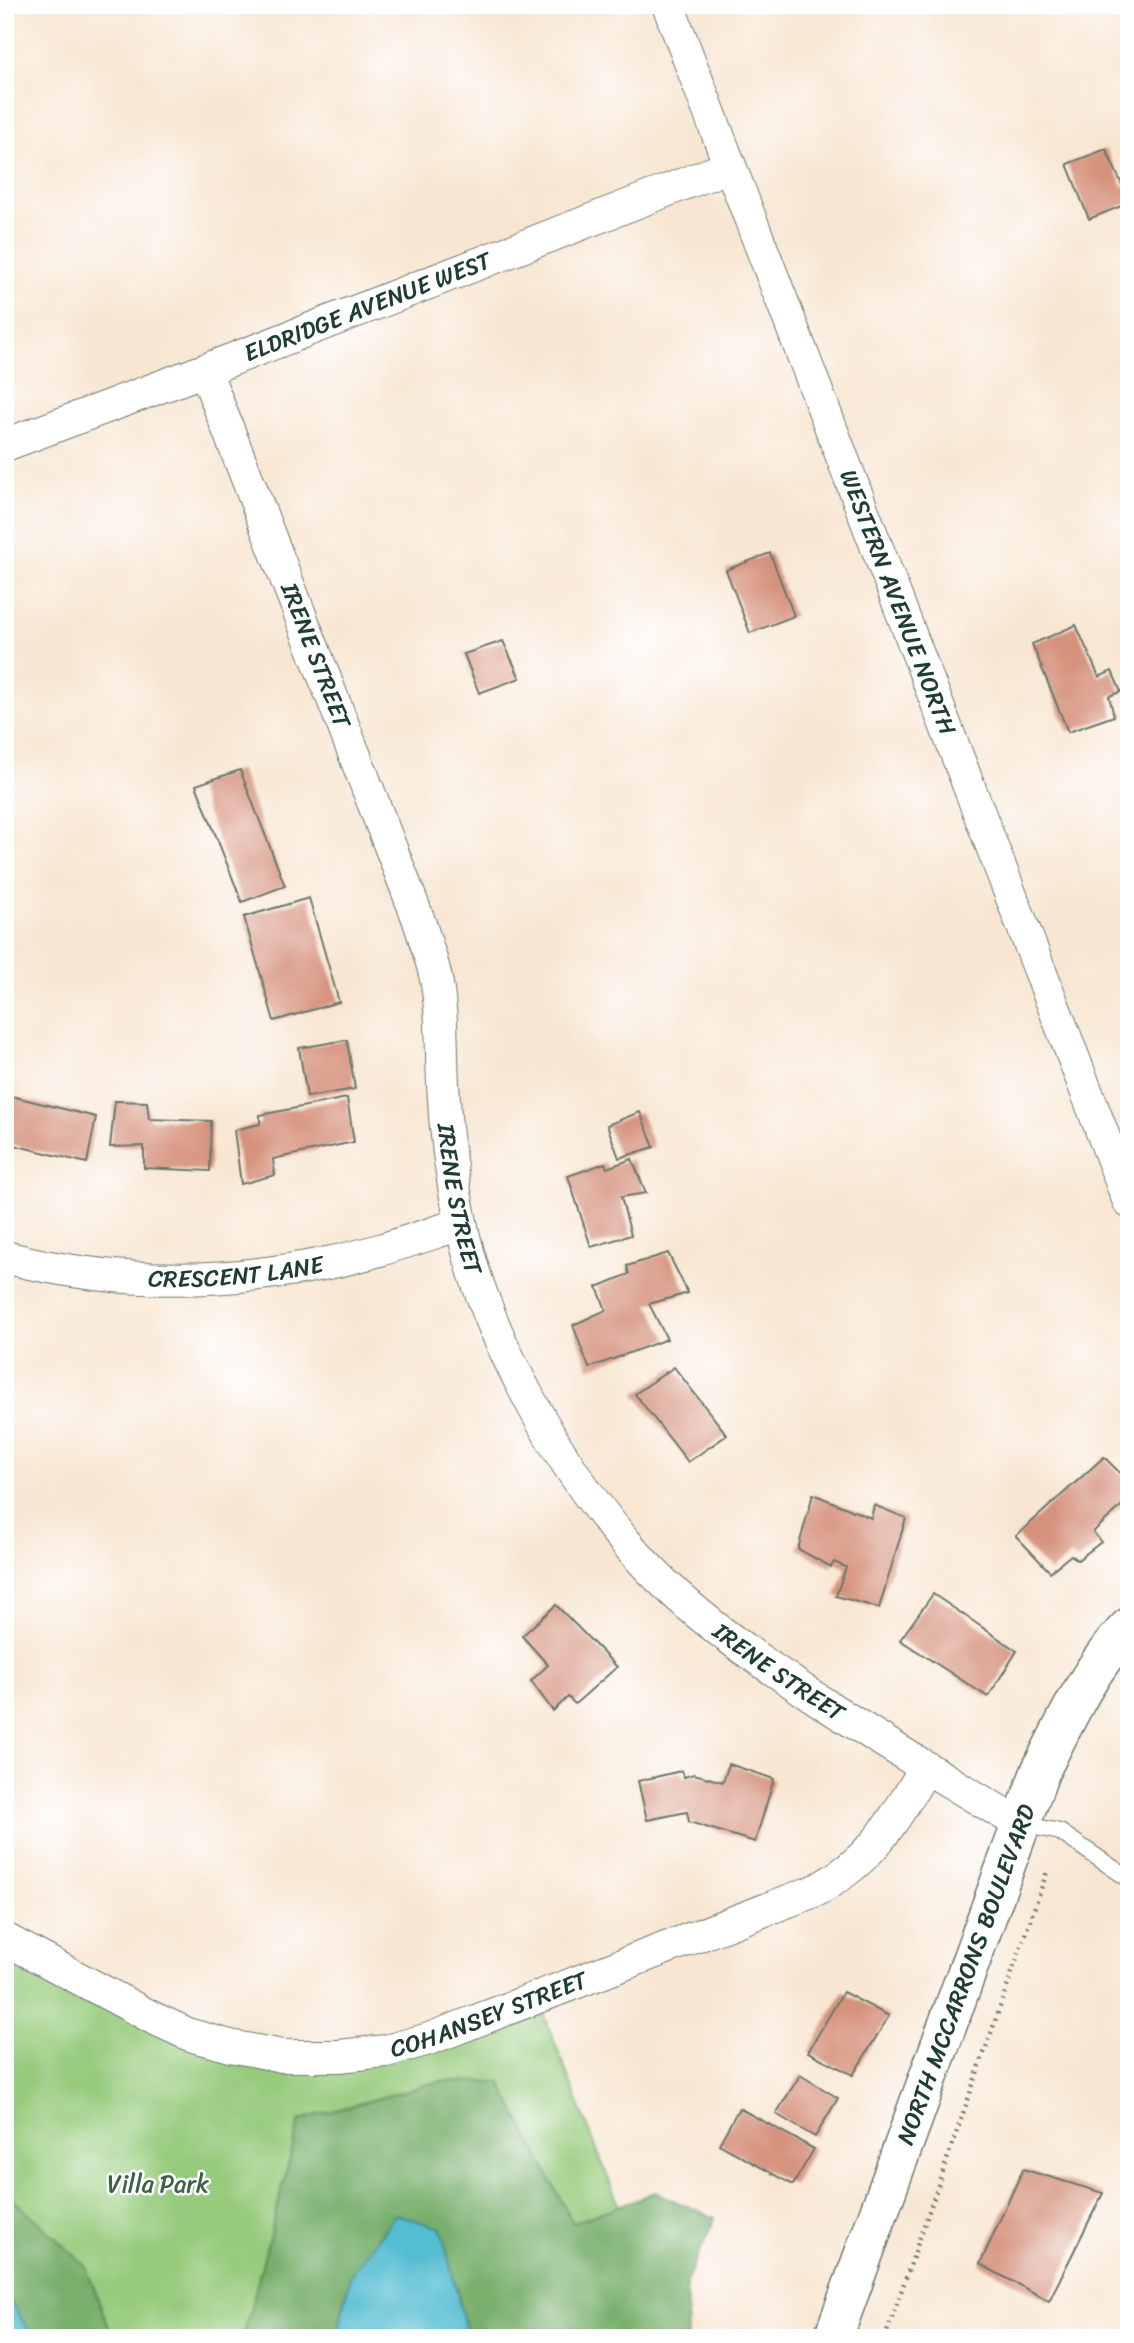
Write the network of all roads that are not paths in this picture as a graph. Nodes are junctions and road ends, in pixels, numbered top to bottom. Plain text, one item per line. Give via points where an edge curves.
1 (668, 5) edge
2 (730, 166) junction
3 (205, 370) junction
4 (5, 445) edge
5 (1129, 1202) edge
6 (461, 1224) junction
7 (5, 1257) edge
8 (1129, 1627) edge
9 (925, 1769) junction
10 (1019, 1823) junction
11 (1129, 1879) edge
12 (5, 1939) edge
13 (833, 2338) edge

1 - 2 street, WESTERN AVENUE NORTH
2 - 3 street, ELDRIDGE AVENUE WEST
2 - 5 street, WESTERN AVENUE NORTH
3 - 4 street, ELDRIDGE AVENUE WEST
3 - 6 street, IRENE STREET via 422,929 435,975 449,1154
6 - 7 street, CRESCENT LANE via 331,1262 264,1275 118,1278
6 - 9 street, IRENE STREET via 506,1354 546,1433 588,1496 636,1555 701,1616 761,1663
8 - 10 street, NORTH MCCARRONS BOULEVARD via 1088,1682 1063,1726
9 - 10 street, IRENE STREET
9 - 12 street, COHANSEY STREET via 873,1849 844,1875 817,1890 429,2039 386,2051 282,2056 190,2035
10 - 11 lane via 1060,1832
10 - 13 street, NORTH MCCARRONS BOULEVARD

